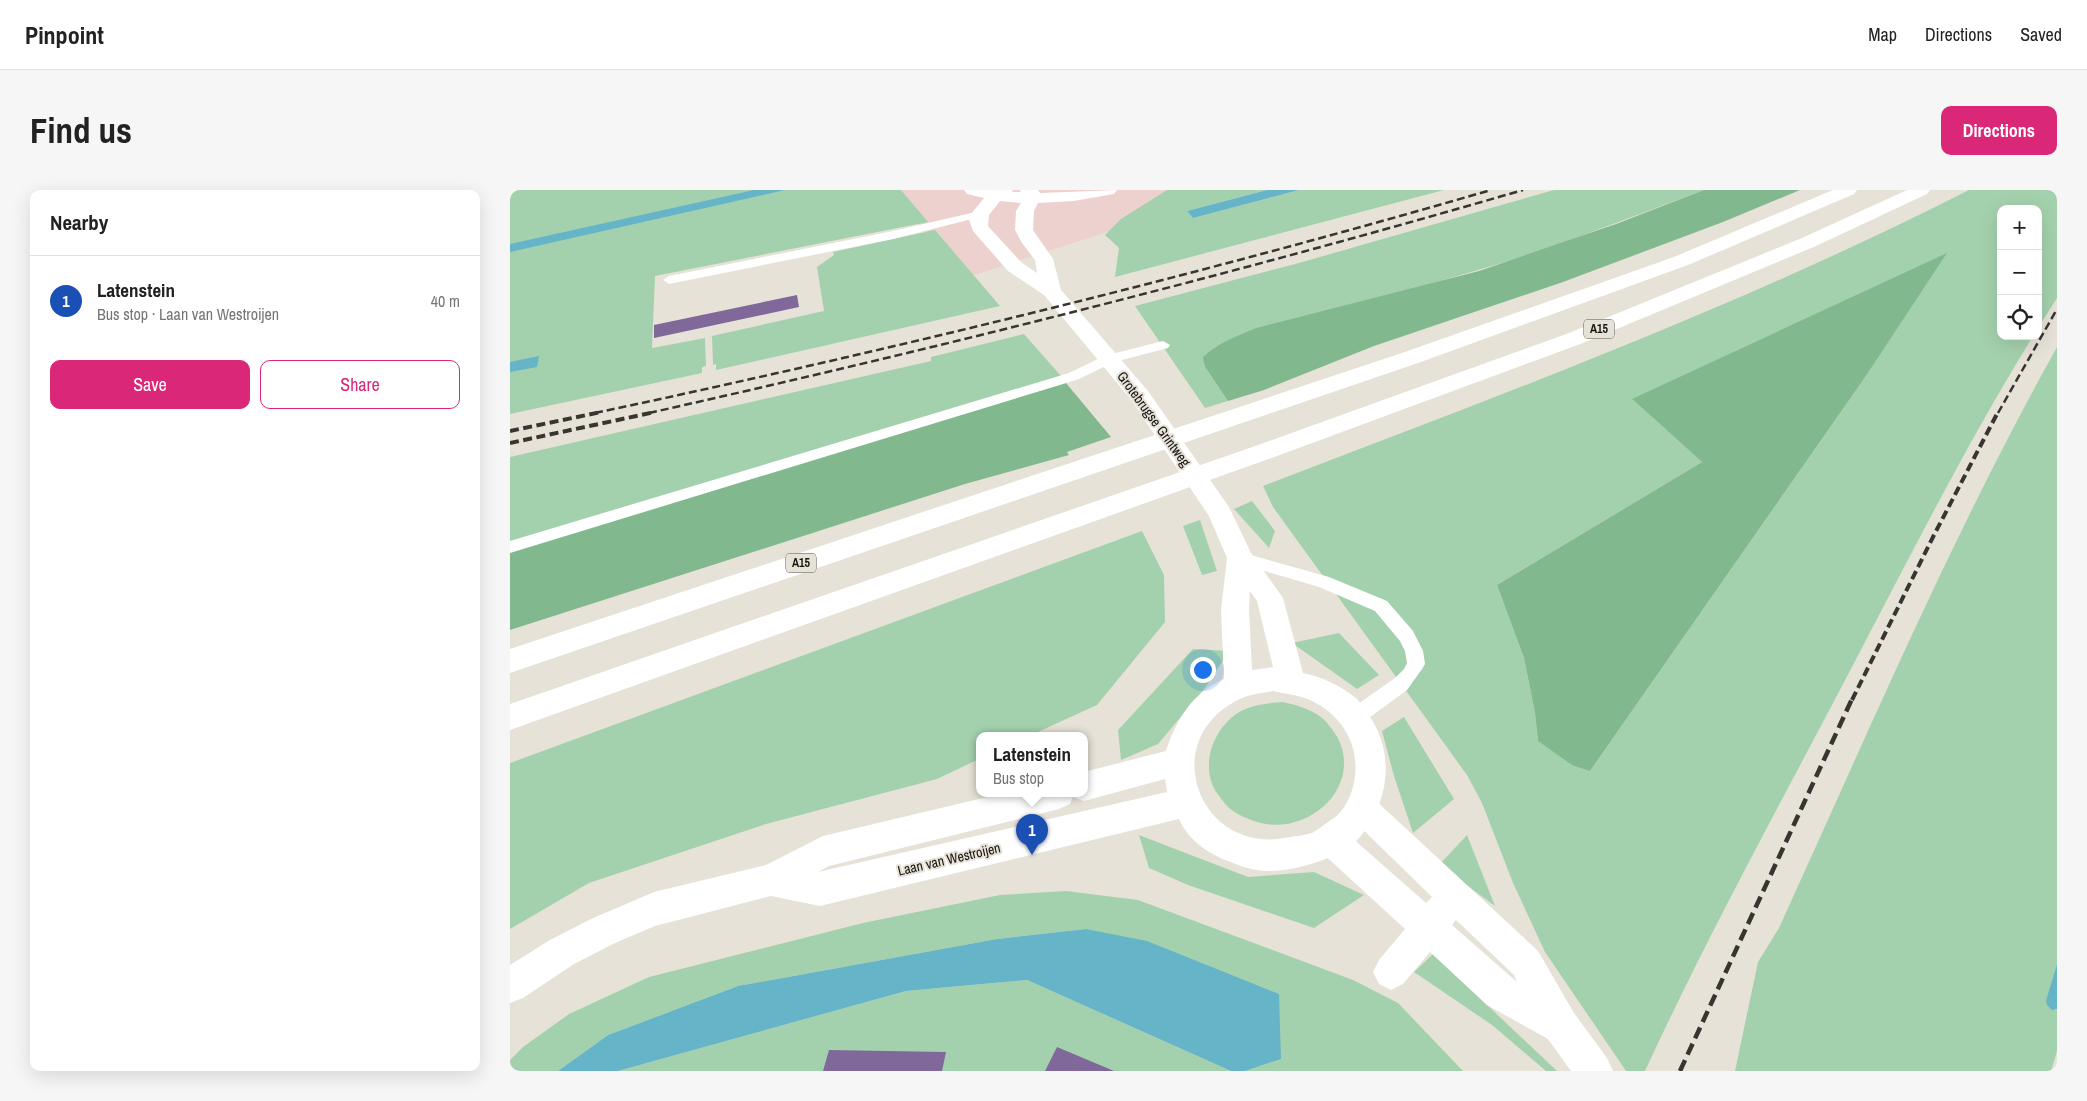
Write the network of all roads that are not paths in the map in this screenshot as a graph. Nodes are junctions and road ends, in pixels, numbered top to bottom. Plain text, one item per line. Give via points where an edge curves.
1 (974, 190) edge
2 (1108, 190) edge
3 (1848, 190) edge
4 (1921, 190) edge
5 (1000, 193) edge
6 (1030, 194) edge
7 (980, 214) junction
8 (669, 280) dead end
9 (1051, 291) junction
10 (1162, 345) dead end
11 (1109, 359) junction
12 (510, 547) edge
13 (1240, 558) junction
14 (510, 660) edge
15 (1290, 680) junction
16 (1239, 686) junction
17 (510, 717) edge
18 (1355, 717) junction
19 (1178, 762) junction
20 (1088, 787) edge
21 (1047, 797) edge
22 (1185, 803) junction
23 (1362, 808) junction
24 (1331, 840) junction
25 (771, 880) junction
26 (1455, 896) junction
27 (1428, 928) junction
28 (1391, 972) dead end
29 (510, 985) edge
30 (1560, 1026) junction
31 (1594, 1071) edge

1 - 5 main road
2 - 6 main road via 1070,197
3 - 14 main road, A15 via 1681,261 1585,296 1244,415
4 - 17 main road, A15 via 1801,246 1576,338 1269,450
5 - 6 main road
5 - 7 main road
6 - 9 main road, Grotebrugse Grintweg via 1024,230 1044,259
7 - 8 lane
7 - 9 main road, Grotebrugse Grintweg via 979,226 994,247 1015,267
9 - 11 main road, Grotebrugse Grintweg
10 - 11 lane
11 - 12 lane via 1074,376
11 - 13 main road, Grotebrugse Grintweg via 1140,396 1220,513
13 - 15 main road, Grotebrugse Grintweg via 1270,598
13 - 16 main road, Grotebrugse Grintweg via 1235,610
13 - 18 lane via 1323,582 1381,606 1407,636 1416,664 1410,674
15 - 16 main road via 1273,679
15 - 18 main road via 1315,686 1337,699
16 - 19 main road via 1216,698 1197,715 1184,737
18 - 23 main road via 1365,733 1373,770 1370,790
19 - 20 main road
19 - 22 main road
21 - 25 main road, Laan van Westroijen via 823,852
22 - 24 main road via 1206,831 1238,850 1257,855 1296,854
22 - 25 main road, Laan van Westroijen via 820,889
23 - 24 main road
23 - 26 main road
24 - 27 main road
25 - 29 main road, Laan van Westroijen via 654,909 562,952
26 - 27 main road
26 - 30 main road via 1526,963
27 - 28 main road
27 - 30 main road via 1500,992
30 - 31 main road

